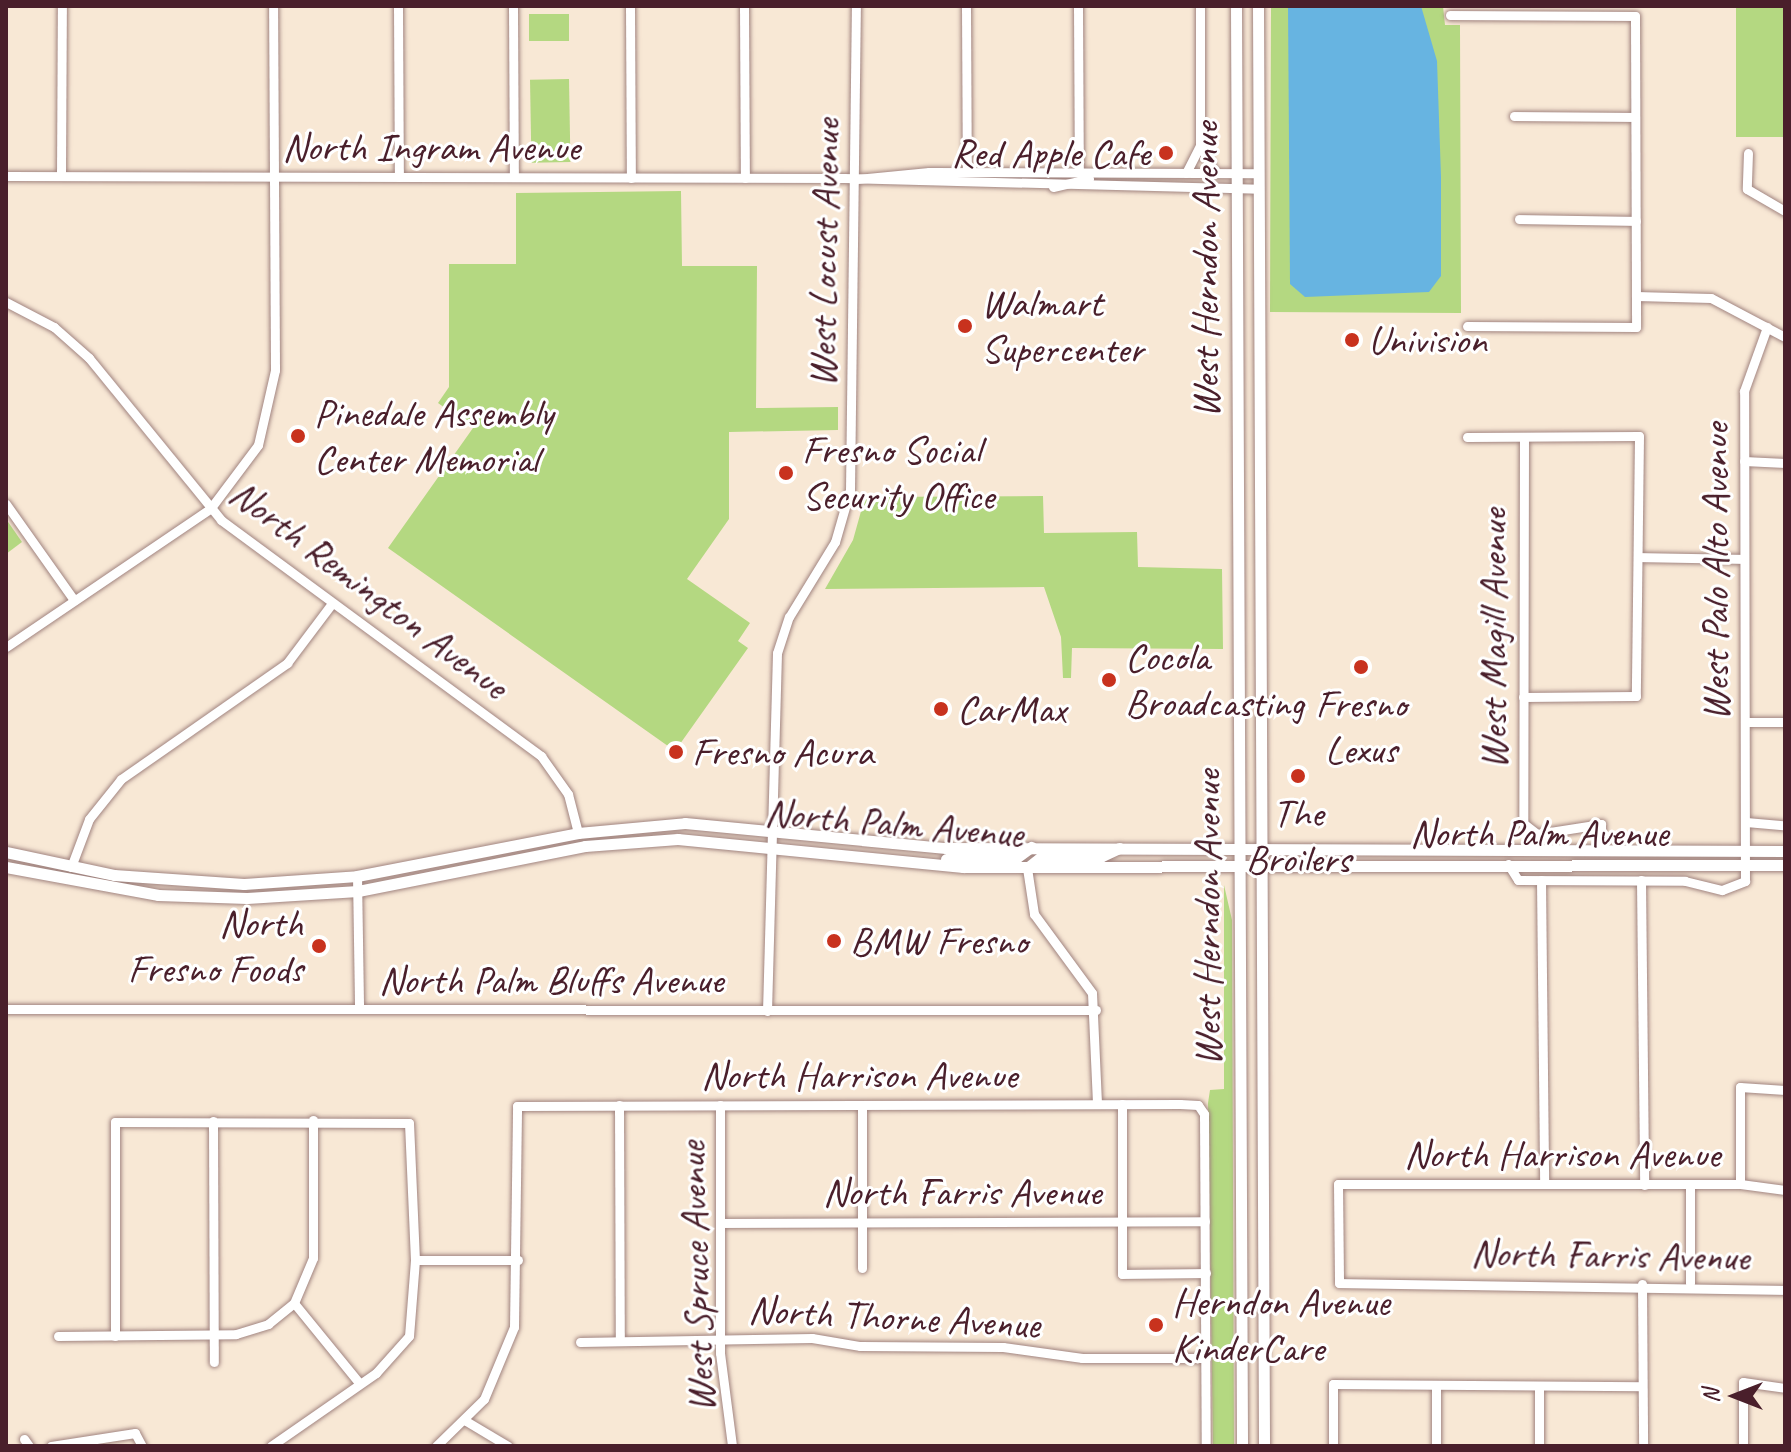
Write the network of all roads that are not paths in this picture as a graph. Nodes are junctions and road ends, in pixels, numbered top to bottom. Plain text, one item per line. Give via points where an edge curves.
1 (62, 6) edge
2 (273, 6) edge
3 (398, 6) edge
4 (513, 6) edge
5 (630, 6) edge
6 (744, 6) edge
7 (856, 6) edge
8 (966, 6) edge
9 (1078, 6) edge
10 (1200, 6) edge
11 (1236, 6) edge
12 (1258, 6) edge
13 (1562, 11) edge
14 (1450, 15) dead end
15 (1514, 116) dead end
16 (1635, 117) junction
17 (1200, 145) junction
18 (1748, 153) dead end
19 (967, 172) junction
20 (1079, 173) junction
21 (1186, 173) junction
22 (1214, 173) junction
23 (1237, 173) junction
24 (1258, 173) junction
25 (1128, 174) junction
26 (6, 176) edge
27 (61, 176) junction
28 (275, 177) junction
29 (399, 177) junction
30 (514, 177) junction
31 (631, 178) junction
32 (745, 178) junction
33 (857, 179) junction
34 (1053, 187) junction
35 (1237, 189) junction
36 (1259, 189) junction
37 (1785, 211) edge
38 (1519, 219) dead end
39 (1636, 221) junction
40 (1636, 296) junction
41 (6, 302) edge
42 (1467, 326) dead end
43 (1767, 327) junction
44 (1785, 337) edge
45 (1467, 437) dead end
46 (1524, 437) junction
47 (1744, 461) junction
48 (1785, 463) edge
49 (6, 504) edge
50 (210, 509) junction
51 (1638, 557) junction
52 (1744, 559) junction
53 (74, 600) junction
54 (330, 606) junction
55 (6, 647) edge
56 (1523, 697) junction
57 (1745, 722) junction
58 (1785, 722) edge
59 (1746, 822) junction
60 (1783, 825) dead end
61 (772, 831) junction
62 (578, 833) junction
63 (771, 845) junction
64 (1239, 845) junction
65 (1123, 846) junction
66 (1261, 846) junction
67 (1031, 847) junction
68 (1601, 851) junction
69 (1746, 851) junction
70 (1785, 851) edge
71 (6, 852) edge
72 (1481, 864) junction
73 (1508, 864) junction
74 (935, 865) junction
75 (1785, 865) edge
76 (1239, 866) junction
77 (1261, 866) junction
78 (1748, 866) junction
79 (6, 867) edge
80 (71, 867) junction
81 (1027, 868) junction
82 (476, 869) junction
83 (40, 875) junction
84 (357, 876) junction
85 (1541, 880) junction
86 (1641, 880) junction
87 (66, 881) junction
88 (177, 881) junction
89 (358, 891) junction
90 (359, 1008) junction
91 (6, 1009) edge
92 (1096, 1010) junction
93 (767, 1011) junction
94 (1785, 1090) edge
95 (1097, 1104) junction
96 (1122, 1104) junction
97 (619, 1105) junction
98 (720, 1105) junction
99 (862, 1105) junction
100 (313, 1120) junction
101 (213, 1121) junction
102 (1544, 1184) junction
103 (1690, 1184) junction
104 (1740, 1184) junction
105 (1644, 1185) junction
106 (1785, 1190) edge
107 (1205, 1221) junction
108 (862, 1222) junction
109 (1122, 1222) junction
110 (720, 1223) junction
111 (415, 1260) junction
112 (518, 1260) junction
113 (862, 1268) dead end
114 (1206, 1273) junction
115 (1339, 1283) joint
116 (1690, 1283) junction
117 (1642, 1284) junction
118 (1785, 1290) edge
119 (294, 1303) junction
120 (58, 1336) dead end
121 (115, 1336) junction
122 (213, 1336) junction
123 (620, 1339) junction
124 (720, 1339) junction
125 (580, 1342) dead end
126 (1206, 1358) junction
127 (214, 1362) dead end
128 (360, 1384) junction
129 (1436, 1385) junction
130 (1539, 1386) junction
131 (1642, 1386) junction
132 (1785, 1388) edge
133 (466, 1421) junction
134 (51, 1446) edge
135 (142, 1446) edge
136 (271, 1446) edge
137 (436, 1446) edge
138 (508, 1446) edge
139 (732, 1446) edge
140 (1206, 1446) edge
141 (1242, 1446) edge
142 (1264, 1446) edge
143 (1333, 1446) edge
144 (1436, 1446) edge
145 (1539, 1446) edge
146 (1643, 1446) edge
147 (1743, 1446) edge

1 - 27 street
2 - 28 street
3 - 29 street
4 - 30 street
5 - 31 street
6 - 32 street
7 - 33 street, West Locust Avenue
8 - 19 street
9 - 20 street
10 - 17 street, West Herndon Avenue
11 - 23 main road, West Herndon Avenue
12 - 24 main road, West Herndon Avenue
13 - 14 street
13 - 16 street via 1635,16
15 - 16 street
16 - 39 street
17 - 21 street, West Herndon Avenue
17 - 22 street, West Herndon Avenue
18 - 37 street via 1747,189
19 - 20 street, North Ingram Avenue
19 - 33 street, North Ingram Avenue
20 - 25 street, North Ingram Avenue
21 - 22 street, North Ingram Avenue
21 - 25 street, North Ingram Avenue
22 - 23 street, North Ingram Avenue
23 - 24 street, North Ingram Avenue
23 - 35 main road, West Herndon Avenue
24 - 36 main road, West Herndon Avenue
25 - 34 street via 1063,179
26 - 27 street, North Ingram Avenue
27 - 28 street, North Ingram Avenue
28 - 29 street, North Ingram Avenue
28 - 50 street via 271,407 245,469
29 - 30 street, North Ingram Avenue
30 - 31 street, North Ingram Avenue
31 - 32 street, North Ingram Avenue
32 - 33 street, North Ingram Avenue
33 - 34 street, North Ingram Avenue
33 - 61 street, West Locust Avenue via 850,490 834,546 789,617 777,653
34 - 35 street, North Ingram Avenue
35 - 36 street, North Ingram Avenue
35 - 64 main road, West Herndon Avenue
36 - 66 main road, West Herndon Avenue
38 - 39 street
39 - 40 street
40 - 42 street via 1636,327
40 - 43 street via 1711,298
41 - 50 street, North Remington Avenue via 41,318 89,358
43 - 44 street
43 - 47 street, West Palo Alto Avenue via 1745,379
45 - 46 street
46 - 51 street via 1639,436
46 - 56 street, West Magill Avenue
47 - 48 street
47 - 52 street, West Palo Alto Avenue
49 - 53 street
50 - 53 street
50 - 54 street, North Remington Avenue
51 - 52 street
51 - 56 street via 1636,696
52 - 57 street, West Palo Alto Avenue
53 - 55 street
54 - 62 street, North Remington Avenue via 541,756 564,785
54 - 80 street via 287,663 121,779 89,819
56 - 68 street, West Magill Avenue via 1524,828 1550,834 1601,824
57 - 58 street
57 - 59 street, West Palo Alto Avenue
59 - 60 street
59 - 69 street, West Palo Alto Avenue
61 - 62 main road, North Palm Avenue via 685,823
61 - 63 street, West Locust Avenue
61 - 67 main road, North Palm Avenue via 946,848
62 - 82 main road via 573,841
62 - 84 main road, North Palm Avenue
63 - 74 main road, North Palm Avenue
63 - 82 main road, North Palm Avenue via 629,840
63 - 93 street, West Locust Avenue
64 - 65 main road, North Palm Avenue
64 - 66 main road, North Palm Avenue
64 - 76 main road, West Herndon Avenue
65 - 67 main road, North Palm Avenue
65 - 81 main road via 1102,856 1041,857
66 - 68 main road, North Palm Avenue
66 - 77 main road, West Herndon Avenue
67 - 74 main road via 1016,858
68 - 69 main road, North Palm Avenue
68 - 72 main road via 1491,857
69 - 70 main road, North Palm Avenue
69 - 78 street, West Palo Alto Avenue
71 - 80 main road, North Palm Avenue
72 - 73 main road, North Palm Avenue
72 - 77 main road, North Palm Avenue
73 - 78 main road, North Palm Avenue
73 - 85 street via 1513,879
74 - 81 main road, North Palm Avenue
75 - 78 main road, North Palm Avenue
76 - 77 main road, North Palm Avenue
76 - 81 main road, North Palm Avenue
76 - 141 main road, West Herndon Avenue
77 - 142 main road, West Herndon Avenue
78 - 86 street via 1741,889
79 - 83 main road, North Palm Avenue
80 - 83 main road
80 - 88 main road, North Palm Avenue
81 - 92 street via 1031,908 1084,977
82 - 89 main road, North Palm Avenue
83 - 87 main road, North Palm Avenue
84 - 88 main road, North Palm Avenue
84 - 89 street
85 - 86 street
85 - 102 street
86 - 105 street
87 - 88 main road via 76,875
87 - 89 main road, North Palm Avenue via 189,897
89 - 90 street
90 - 91 street, North Palm Bluffs Avenue
90 - 93 street, North Palm Bluffs Avenue
92 - 93 street, North Palm Bluffs Avenue
92 - 95 street
94 - 104 street via 1740,1087
95 - 96 street, North Harrison Avenue
95 - 99 street, North Harrison Avenue
96 - 107 street, North Harrison Avenue via 1200,1106
96 - 109 street
97 - 98 street, North Harrison Avenue
97 - 112 street, North Harrison Avenue via 517,1106
97 - 123 street
98 - 99 street, North Harrison Avenue
98 - 110 street, West Spruce Avenue
99 - 108 street
100 - 101 street
100 - 111 street via 409,1123
100 - 119 street via 313,1258
101 - 121 street via 115,1122
101 - 122 street
102 - 105 street, North Harrison Avenue
102 - 115 street, North Harrison Avenue via 1338,1184
103 - 104 street, North Harrison Avenue
103 - 105 street, North Harrison Avenue
103 - 116 street
104 - 106 street, North Harrison Avenue
107 - 109 street, North Farris Avenue
107 - 114 street
108 - 109 street, North Farris Avenue
108 - 110 street, North Farris Avenue
108 - 113 street
109 - 114 street via 1122,1274
110 - 124 street, West Spruce Avenue
111 - 112 street
111 - 128 street via 409,1336
112 - 133 street via 509,1349
114 - 126 street
115 - 117 street, North Farris Avenue
116 - 117 street, North Farris Avenue
116 - 118 street, North Farris Avenue
117 - 131 street
119 - 122 street via 260,1327
119 - 128 street
120 - 121 street
121 - 122 street
122 - 127 street
123 - 124 street, North Thorne Avenue
123 - 125 street, North Thorne Avenue
124 - 126 street, North Thorne Avenue
124 - 139 street, West Spruce Avenue
126 - 140 street
128 - 136 street
129 - 130 street
129 - 143 street via 1333,1384
129 - 144 street
130 - 131 street
130 - 145 street
131 - 146 street
132 - 147 street via 1743,1382
133 - 137 street
133 - 138 street
134 - 135 street via 135,1433

